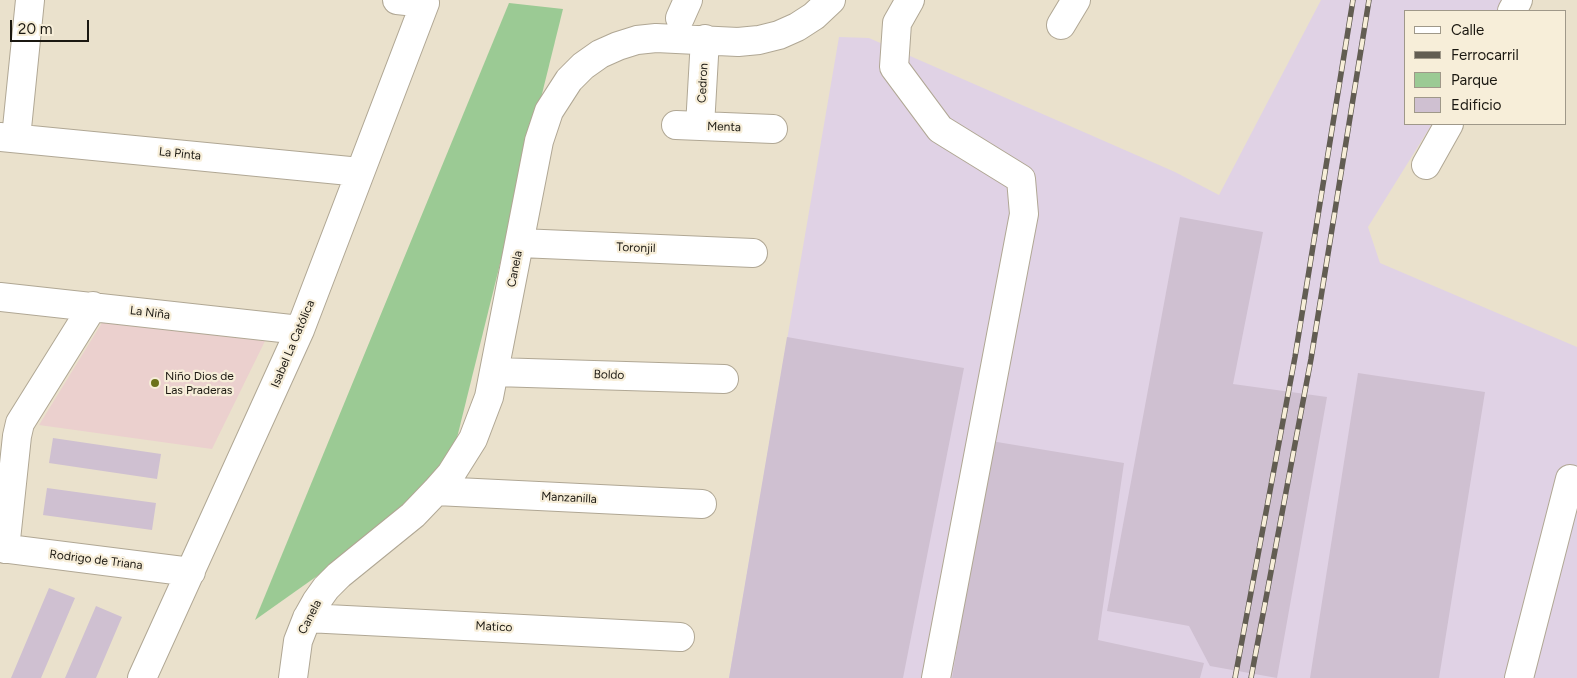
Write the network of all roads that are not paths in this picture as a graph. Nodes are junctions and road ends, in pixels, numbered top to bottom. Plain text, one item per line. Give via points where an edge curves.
1 (30, 0) edge
2 (398, 0) edge
3 (831, 0) edge
4 (910, 0) edge
5 (1076, 0) edge
6 (1061, 25) dead end
7 (705, 40) junction
8 (1448, 125) edge
9 (688, 126) joint
10 (773, 129) dead end
11 (8, 137) edge
12 (1426, 165) dead end
13 (360, 172) junction
14 (520, 243) junction
15 (752, 253) dead end
16 (0, 297) edge
17 (93, 306) junction
18 (300, 330) junction
19 (495, 372) junction
20 (724, 379) dead end
21 (1570, 479) dead end
22 (436, 491) junction
23 (702, 504) dead end
24 (2, 548) edge
25 (192, 572) junction
26 (307, 618) junction
27 (680, 637) dead end
28 (142, 678) edge
29 (293, 678) edge
30 (936, 678) edge
31 (1519, 678) edge

1 - 11 street
2 - 13 street, Isabel La Católica via 425,3
3 - 7 street, Canela via 814,16 779,35 738,42
4 - 30 street via 897,23 894,67 940,129 1021,179 1024,214
5 - 6 street
7 - 9 street, Cedron
7 - 14 street, Canela via 637,40 600,54 569,80 544,126
8 - 12 street
9 - 10 street, Menta
11 - 13 street, La Pinta
13 - 18 street, Isabel La Católica
14 - 15 street, Toronjil
14 - 19 street, Canela
16 - 17 street, La Niña
17 - 18 street, La Niña
17 - 24 street via 20,423
18 - 25 street, Isabel La Católica
19 - 20 street, Boldo
19 - 22 street, Canela via 473,439
21 - 31 street
22 - 23 street, Manzanilla
22 - 26 street, Canela via 339,575
24 - 25 street, Rodrigo de Triana
25 - 28 street, Isabel La Católica
26 - 27 street, Matico
26 - 29 street, Canela via 298,640

